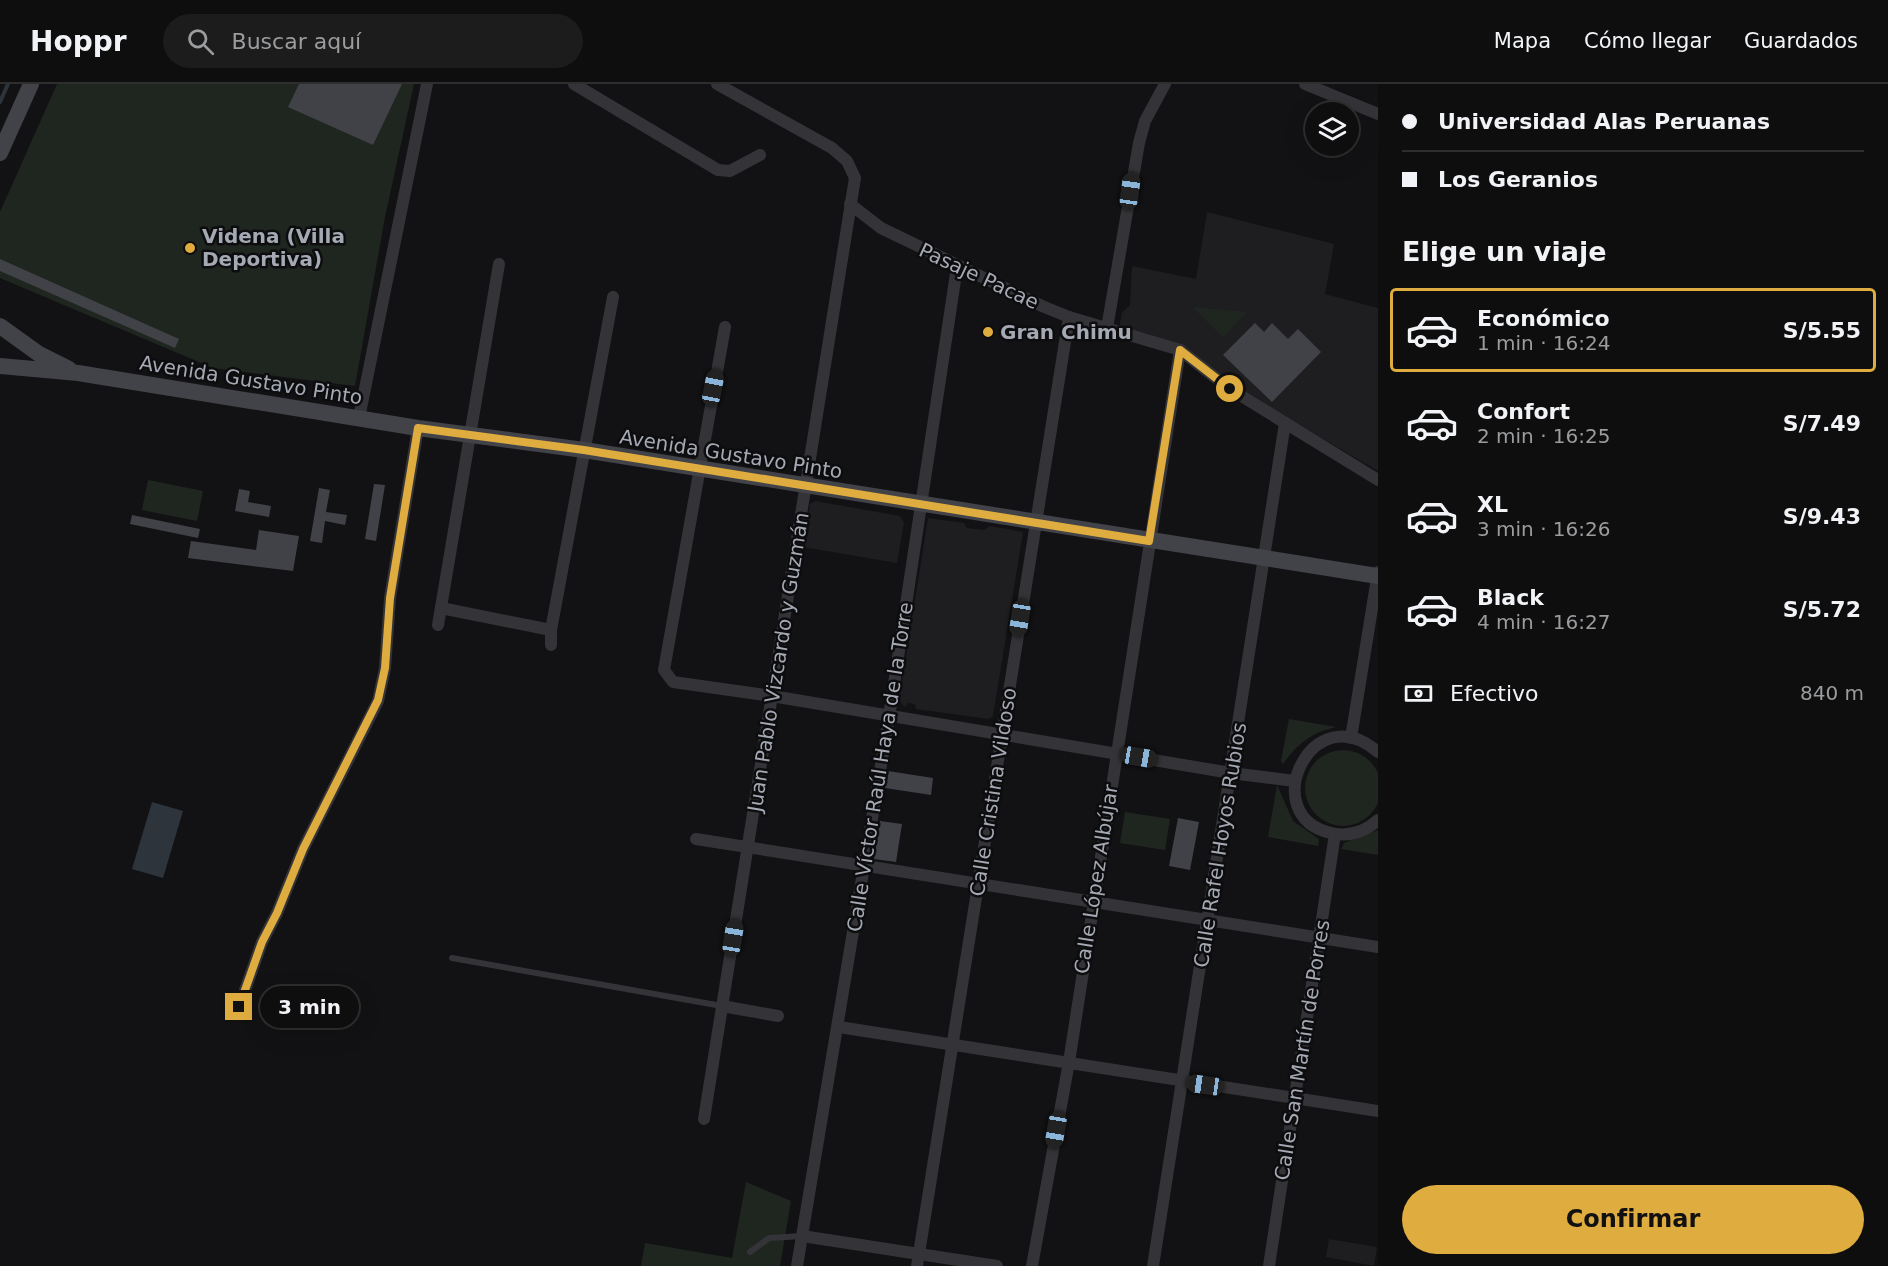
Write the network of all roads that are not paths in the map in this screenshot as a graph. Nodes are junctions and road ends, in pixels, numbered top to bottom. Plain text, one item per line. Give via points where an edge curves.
1 (31, 84) edge
2 (427, 84) edge
3 (574, 84) edge
4 (717, 84) edge
5 (1166, 84) edge
6 (1305, 84) edge
7 (1378, 114) edge
8 (0, 153) edge
9 (760, 155) dead end
10 (850, 204) junction
11 (499, 264) dead end
12 (957, 267) junction
13 (613, 297) dead end
14 (1069, 317) junction
15 (0, 326) edge
16 (725, 327) dead end
17 (1107, 328) junction
18 (1180, 350) junction
19 (0, 366) edge
20 (78, 373) junction
21 (359, 418) junction
22 (1285, 423) junction
23 (418, 428) junction
24 (469, 435) junction
25 (584, 450) junction
26 (698, 469) junction
27 (1378, 480) edge
28 (807, 488) junction
29 (921, 506) junction
30 (1035, 524) junction
31 (1149, 541) junction
32 (1262, 559) junction
33 (1378, 575) edge
34 (441, 608) junction
35 (438, 625) dead end
36 (551, 630) junction
37 (551, 645) dead end
38 (772, 696) junction
39 (889, 717) junction
40 (1001, 735) junction
41 (1351, 738) junction
42 (1115, 752) junction
43 (1378, 752) edge
44 (1231, 773) junction
45 (1294, 781) junction
46 (1378, 820) edge
47 (1335, 834) junction
48 (696, 839) dead end
49 (747, 847) junction
50 (863, 865) junction
51 (979, 884) junction
52 (1093, 902) junction
53 (1208, 920) junction
54 (1319, 938) junction
55 (1378, 947) edge
56 (452, 958) dead end
57 (722, 1006) junction
58 (239, 1007) dead end
59 (778, 1016) dead end
60 (839, 1027) junction
61 (953, 1045) junction
62 (1068, 1062) junction
63 (1183, 1082) junction
64 (1295, 1098) junction
65 (1378, 1111) edge
66 (704, 1119) dead end
67 (802, 1236) junction
68 (750, 1252) dead end
69 (919, 1252) junction
70 (797, 1266) edge
71 (917, 1266) edge
72 (998, 1266) edge
73 (1032, 1266) edge
74 (1153, 1266) edge
75 (1269, 1266) edge

1 - 8 main road
2 - 21 street
3 - 9 street via 718,170 730,171
4 - 10 street via 802,130 847,161 855,178
5 - 17 street via 1145,121 1139,143
6 - 7 street
10 - 12 street, Pasaje Pacae via 881,228
10 - 28 street, Juan Pablo Vizcardo y Guzmán
11 - 24 street
12 - 14 street, Pasaje Pacae
12 - 29 street, Calle Víctor Raúl Haya de la Torre
13 - 25 street
14 - 17 street, Pasaje Pacae
14 - 30 street, Calle Cristina Vildoso
15 - 20 main road, Avenida Gustavo Pinto via 39,354
16 - 26 street
17 - 18 street, Pasaje Pacae
18 - 22 street, Pasaje Pacae via 1230,389
18 - 31 street, Calle López Albújar
19 - 20 main road, Avenida Gustavo Pinto
20 - 21 main road, Avenida Gustavo Pinto
21 - 23 main road, Avenida Gustavo Pinto
22 - 27 street, Pasaje Pacae
22 - 32 street, Calle Rafel Hoyos Rubios
23 - 24 main road, Avenida Gustavo Pinto
23 - 58 street via 378,700 303,849 262,942
24 - 25 main road, Avenida Gustavo Pinto
24 - 34 street
25 - 26 main road, Avenida Gustavo Pinto
25 - 36 street
26 - 28 main road, Avenida Gustavo Pinto
26 - 38 street via 664,669 673,682
28 - 29 main road, Avenida Gustavo Pinto
28 - 38 street, Juan Pablo Vizcardo y Guzmán
29 - 30 main road, Avenida Gustavo Pinto
29 - 39 street, Calle Víctor Raúl Haya de la Torre
30 - 31 main road, Avenida Gustavo Pinto
30 - 40 street, Calle Cristina Vildoso
31 - 32 main road, Avenida Gustavo Pinto
31 - 42 street, Calle López Albújar
32 - 33 main road, Avenida Gustavo Pinto
32 - 44 street, Calle Rafel Hoyos Rubios
33 - 41 street
34 - 35 street
34 - 36 street
36 - 37 street
38 - 39 street
38 - 49 street, Juan Pablo Vizcardo y Guzmán
39 - 40 street
39 - 50 street, Calle Víctor Raúl Haya de la Torre
40 - 42 street
40 - 51 street, Calle Cristina Vildoso
41 - 43 street
41 - 45 street via 1332,738 1314,747 1301,762
42 - 44 street
42 - 52 street, Calle López Albújar
44 - 45 street
44 - 53 street, Calle Rafel Hoyos Rubios
45 - 47 street via 1296,800 1305,817 1318,828
46 - 47 street via 1361,831
47 - 54 street, Calle San Martín de Porres
48 - 49 street
49 - 50 street
49 - 57 street, Juan Pablo Vizcardo y Guzmán
50 - 51 street
50 - 60 street, Calle Víctor Raúl Haya de la Torre
51 - 52 street
51 - 61 street, Calle Cristina Vildoso
52 - 53 street
52 - 62 street, Calle López Albújar
53 - 54 street
53 - 63 street, Calle Rafel Hoyos Rubios
54 - 55 street
54 - 64 street, Calle San Martín de Porres
56 - 57 lane
57 - 59 street
57 - 66 street, Juan Pablo Vizcardo y Guzmán
60 - 61 street
60 - 67 street, Calle Víctor Raúl Haya de la Torre
61 - 62 street
61 - 69 street, Calle Cristina Vildoso
62 - 63 street
62 - 73 street, Calle López Albújar
63 - 64 street
63 - 74 street, Calle Rafel Hoyos Rubios
64 - 65 street
64 - 75 street, Calle San Martín de Porres
67 - 68 lane via 769,1238
67 - 69 street
67 - 70 street, Calle Víctor Raúl Haya de la Torre
69 - 71 street, Calle Cristina Vildoso
69 - 72 street

